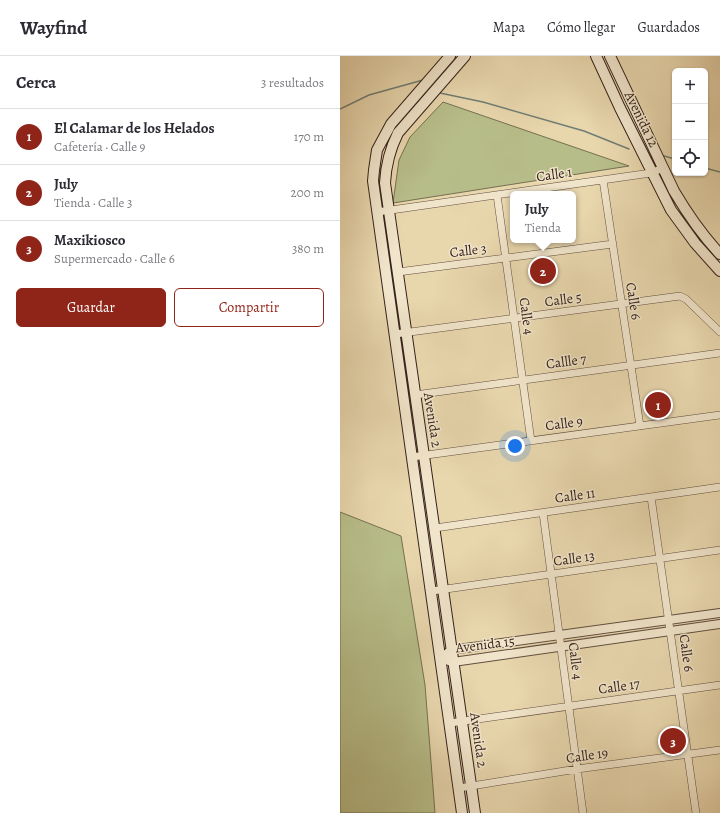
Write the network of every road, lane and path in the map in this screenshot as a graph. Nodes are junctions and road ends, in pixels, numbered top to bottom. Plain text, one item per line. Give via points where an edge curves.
1 (450, 56) edge
2 (465, 56) edge
3 (596, 56) edge
4 (610, 56) edge
5 (663, 168) junction
6 (652, 172) junction
7 (603, 180) junction
8 (525, 191) edge
9 (510, 193) edge
10 (497, 195) junction
11 (389, 210) junction
12 (377, 212) junction
13 (613, 244) junction
14 (720, 254) edge
15 (506, 258) junction
16 (720, 270) edge
17 (398, 272) junction
18 (622, 304) junction
19 (514, 319) junction
20 (720, 332) edge
21 (406, 333) junction
22 (395, 334) junction
23 (720, 353) edge
24 (631, 365) junction
25 (523, 380) junction
26 (415, 395) junction
27 (720, 415) edge
28 (640, 426) junction
29 (531, 441) junction
30 (424, 455) junction
31 (412, 457) junction
32 (720, 487) edge
33 (651, 497) junction
34 (544, 513) junction
35 (435, 528) junction
36 (720, 550) edge
37 (660, 559) junction
38 (552, 574) junction
39 (443, 589) junction
40 (432, 591) junction
41 (720, 613) edge
42 (669, 620) junction
43 (720, 624) edge
44 (670, 632) junction
45 (560, 635) junction
46 (561, 647) junction
47 (451, 650) junction
48 (441, 658) junction
49 (453, 662) junction
50 (720, 685) edge
51 (679, 691) junction
52 (569, 706) junction
53 (462, 721) junction
54 (450, 722) junction
55 (720, 750) edge
56 (688, 754) junction
57 (577, 769) junction
58 (471, 786) junction
59 (459, 788) junction
60 (462, 813) edge
61 (475, 813) edge
62 (583, 813) edge
63 (696, 813) edge

1 - 12 main road, Avenida 2 via 398,115 377,150 374,170
2 - 11 main road, Avenida 2 via 398,133 393,143 386,173
3 - 6 main road, Avenida 12
4 - 5 main road, Avenida 12
5 - 6 street, Calle 1
5 - 14 main road, Avenida 12 via 683,206
6 - 7 street, Calle 1
6 - 16 main road, Avenida 12 via 671,210 695,243
7 - 8 street, Calle 1
7 - 13 street, Calle 6
9 - 10 street, Calle 1
10 - 11 street, Calle 1
10 - 15 street, Calle 4
11 - 12 street, Calle 1
11 - 17 main road, Avenida 2
12 - 22 main road, Avenida 2
13 - 15 street, Calle 3
13 - 18 street, Calle 6
15 - 17 street, Calle 3
15 - 19 street, Calle 4
17 - 21 main road, Avenida 2
18 - 19 street, Calle 5
18 - 20 street, Calle 5 via 680,296
18 - 24 street, Calle 6
19 - 21 street, Calle 5
19 - 25 street, Calle 4
21 - 22 street, Calle 5
21 - 26 main road, Avenida 2
22 - 31 main road, Avenida 2
23 - 24 street, Callle 7
24 - 25 street, Callle 7
24 - 28 street, Calle 6
25 - 26 street, Callle 7
25 - 29 street, Calle 4
26 - 30 main road, Avenida 2
27 - 28 street, Calle 9
28 - 29 street, Calle 9
29 - 30 street, Calle 9
30 - 31 street, Calle 9
30 - 35 main road, Avenida 2
31 - 40 main road, Avenida 2
32 - 33 street, Calle 11
33 - 34 street, Calle 11
33 - 37 street, Calle 6
34 - 35 street, Calle 11
34 - 38 street, Calle 4
35 - 39 main road, Avenida 2
36 - 37 street, Calle 13
37 - 38 street, Calle 13
37 - 42 street, Calle 6
38 - 39 street, Calle 13
38 - 45 street, Calle 4
39 - 40 street, Calle 13
39 - 47 main road, Avenida 2
40 - 48 main road, Avenida 2
41 - 42 street, Avenida 15
42 - 44 street, Calle 6
42 - 45 street, Avenida 15
43 - 44 street, Avenida 15
44 - 46 street, Avenida 15
44 - 51 street, Calle 6
45 - 46 street, Calle 4
45 - 47 street, Avenida 15
46 - 49 street, Avenida 15
46 - 52 street, Calle 4
47 - 48 street, Avenida 15
47 - 49 main road, Avenida 2
48 - 49 street, Avenida 15
48 - 54 main road, Avenida 2
49 - 53 main road, Avenida 2
50 - 51 street, Calle 17
51 - 52 street, Calle 17
51 - 56 street, Calle 6
52 - 53 street, Calle 17
52 - 57 street, Calle 4
53 - 54 street, Calle 17
53 - 58 main road, Avenida 2
54 - 59 main road, Avenida 2
55 - 56 street, Calle 19
56 - 57 street, Calle 19
56 - 63 street, Calle 6
57 - 58 street, Calle 19
57 - 62 street, Calle 4
58 - 59 street, Calle 19
58 - 61 main road, Avenida 2
59 - 60 main road, Avenida 2

